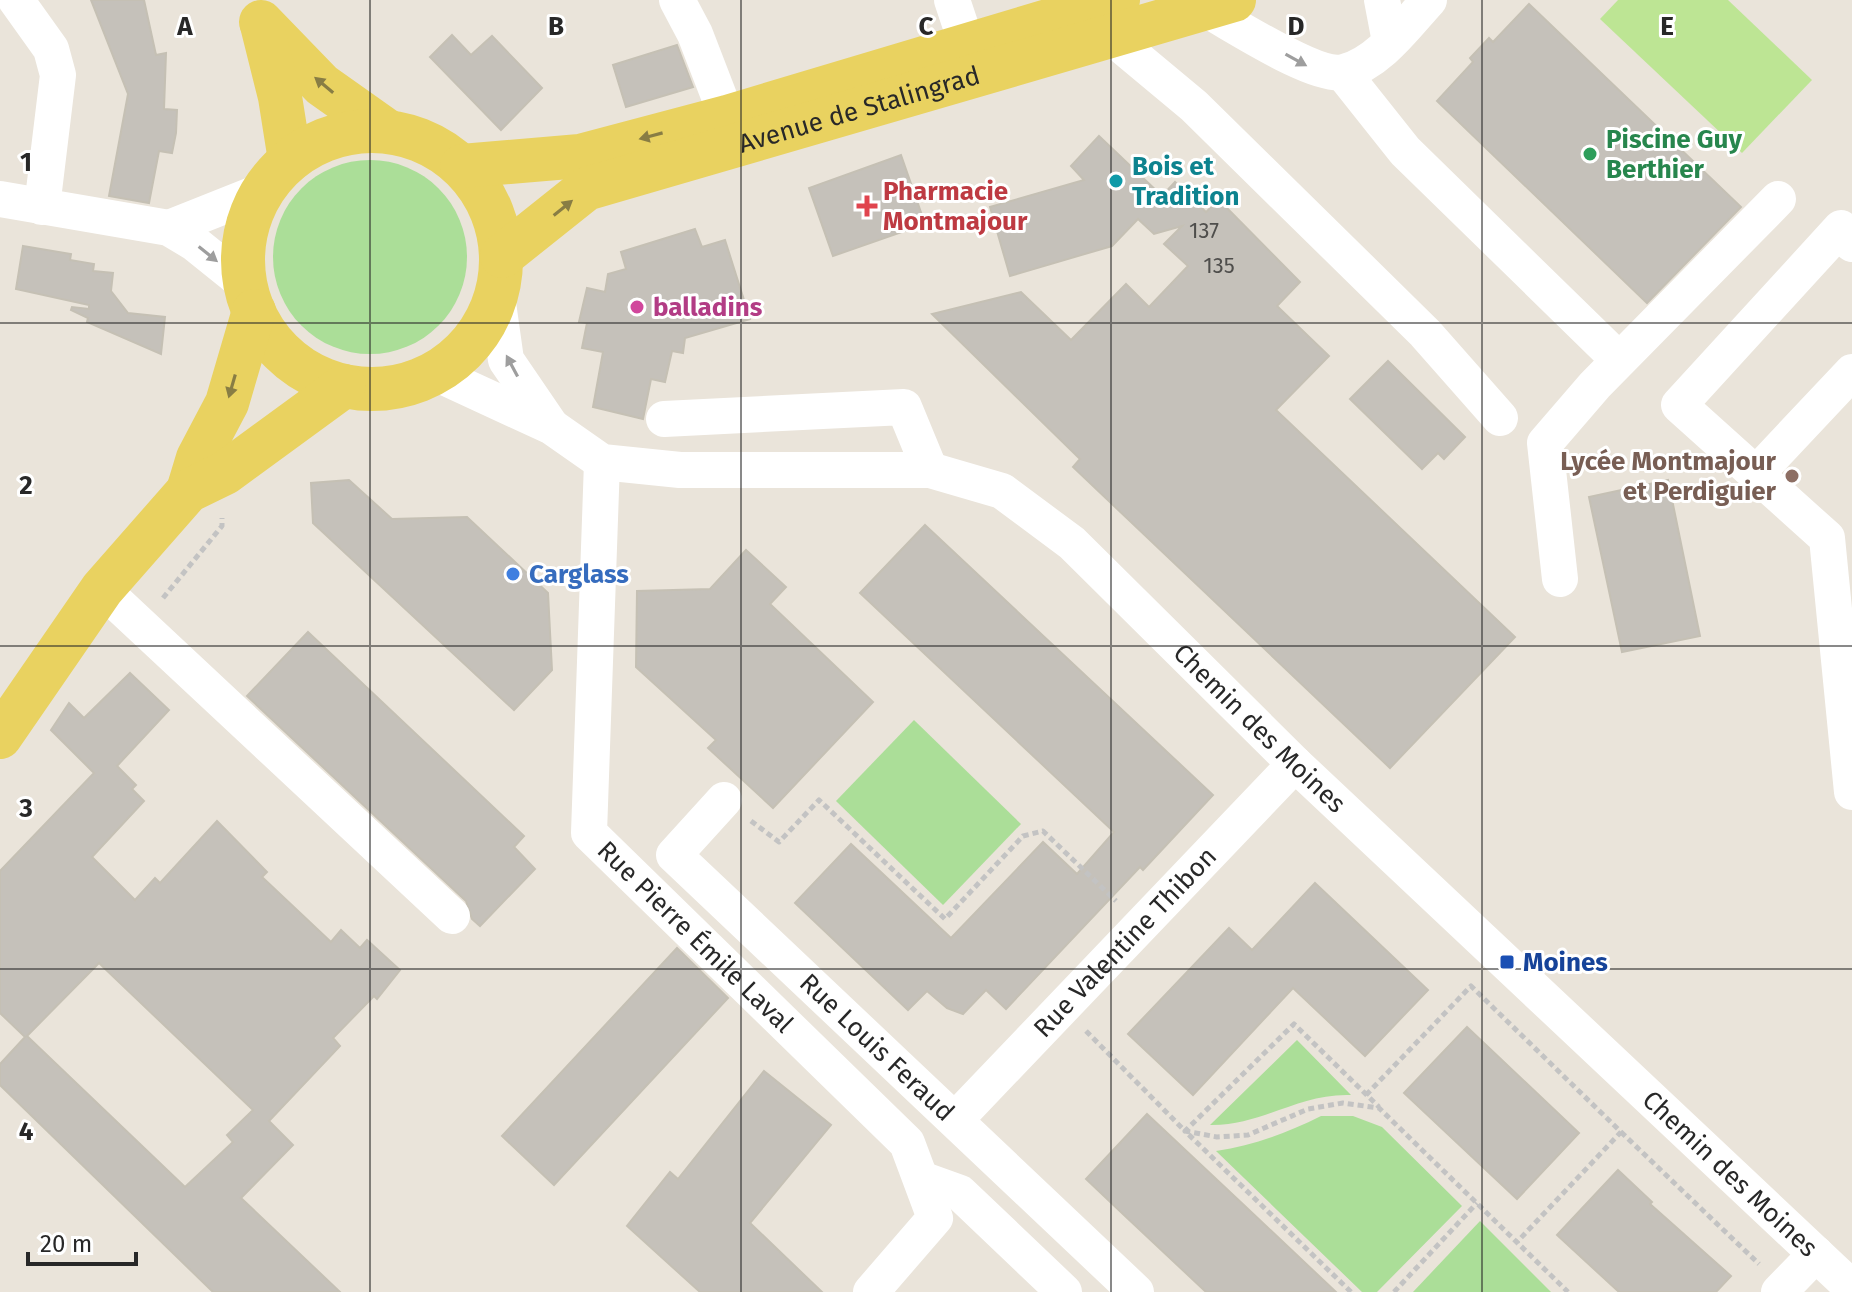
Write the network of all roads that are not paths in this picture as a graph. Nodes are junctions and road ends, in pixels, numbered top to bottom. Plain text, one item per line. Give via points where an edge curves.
1 (16, 0) edge
2 (677, 0) edge
3 (952, 0) edge
4 (1382, 0) edge
5 (1429, 0) edge
6 (1219, 4) edge
7 (1066, 9) edge
8 (256, 11) edge
9 (1114, 18) edge
10 (1390, 42) junction
11 (967, 45) junction
12 (1025, 62) junction
13 (1343, 73) junction
14 (870, 90) junction
15 (926, 91) junction
16 (387, 131) junction
17 (739, 132) junction
18 (462, 166) junction
19 (276, 175) junction
20 (0, 199) edge
21 (1778, 199) dead end
22 (42, 207) junction
23 (169, 228) junction
24 (1852, 244) edge
25 (499, 276) junction
26 (249, 298) junction
27 (1605, 363) junction
28 (1852, 372) edge
29 (435, 373) junction
30 (344, 386) junction
31 (1500, 418) dead end
32 (664, 419) dead end
33 (552, 427) junction
34 (602, 462) junction
35 (930, 470) junction
36 (1756, 474) junction
37 (188, 491) junction
38 (1560, 579) dead end
39 (102, 589) junction
40 (0, 737) edge
41 (1295, 764) junction
42 (1852, 792) edge
43 (724, 800) road end
44 (452, 916) dead end
45 (955, 1120) junction
46 (921, 1179) junction
47 (1816, 1254) junction
48 (1852, 1288) edge
49 (1781, 1290) edge
50 (871, 1292) edge
51 (1064, 1292) edge
52 (1136, 1292) edge

1 - 22 street via 51,49 58,75
2 - 17 street
3 - 11 street
4 - 10 street
5 - 10 street
6 - 9 main road, Avenue de Stalingrad
6 -> 13 street via 1307,66
7 - 9 main road, Avenue de Stalingrad
7 - 11 main road, Avenue de Stalingrad
16 -> 8 main road via 322,85
8 - 19 main road via 280,97
9 - 12 main road, Avenue de Stalingrad
9 - 31 street via 1194,106 1425,333
10 - 13 street
11 - 12 main road via 986,54 1006,47
11 - 14 main road, Avenue de Stalingrad
11 - 15 main road via 959,62 934,69
12 - 15 main road, Avenue de Stalingrad
13 - 27 street via 1405,151
14 - 15 main road, Avenue de Stalingrad
14 - 17 main road, Avenue de Stalingrad
16 - 18 main road via 428,143
16 - 19 main road via 353,131 319,141
17 -> 18 main road, Avenue de Stalingrad via 580,156
25 -> 17 main road, Avenue de Stalingrad via 586,189
18 - 25 main road via 483,192 496,223
19 - 23 street
19 - 26 main road via 249,220
20 - 22 street
21 - 27 street
22 - 23 street
23 -> 26 street via 194,243
24 - 36 street via 1841,228 1679,405
25 - 29 main road via 483,326 462,353
33 -> 25 street, Chemin des Moines via 506,360
26 - 30 main road via 276,346 307,371
26 -> 37 main road via 227,403 198,458
27 - 38 street via 1545,443
28 - 36 street
29 - 30 main road via 406,385
29 - 33 street, Chemin des Moines
30 - 37 main road via 225,473
32 - 35 street via 904,407
33 - 34 street, Chemin des Moines
34 - 35 street, Chemin des Moines via 680,470
34 - 46 street, Rue Pierre Émile Laval via 589,833 907,1143
35 - 41 street, Chemin des Moines via 1002,491 1072,543
36 - 42 street via 1827,538
37 - 39 main road
39 - 40 main road
39 - 44 street
41 - 45 street, Rue Valentine Thibon
41 - 47 street, Chemin des Moines
43 - 45 street, Rue Louis Feraud via 674,855
45 - 52 street, Rue Louis Feraud
46 - 50 street, Rue Pierre Émile Laval via 935,1218
46 - 51 street via 960,1193
47 - 48 street, Chemin des Moines
47 - 49 street

